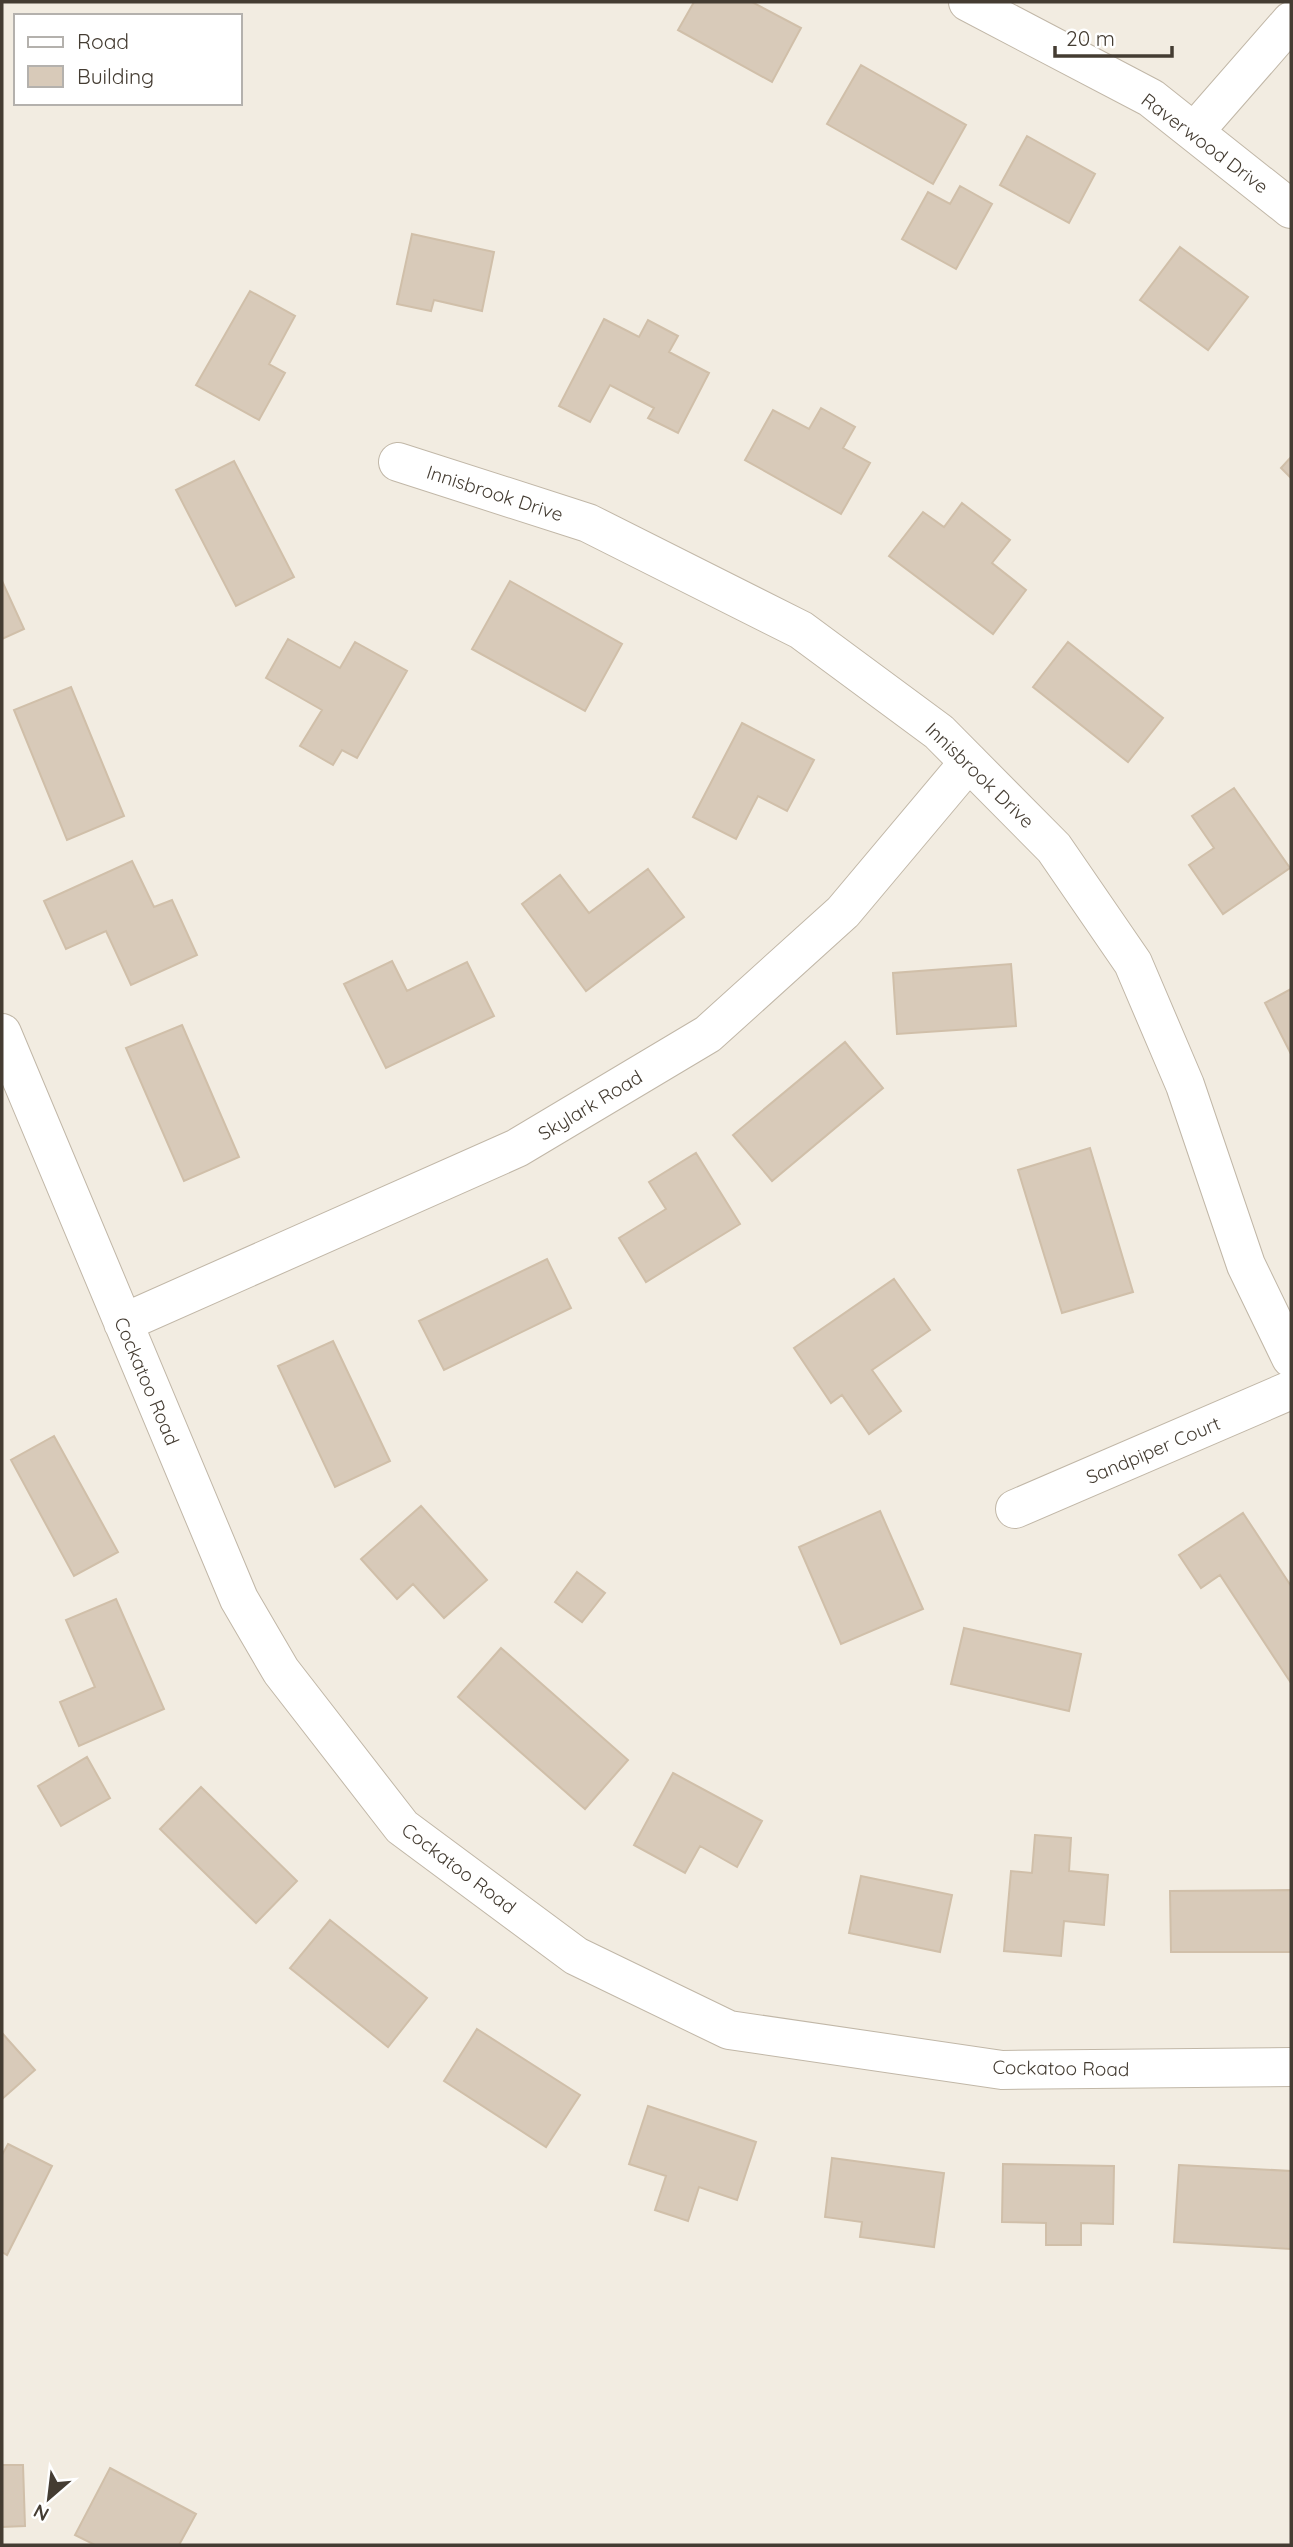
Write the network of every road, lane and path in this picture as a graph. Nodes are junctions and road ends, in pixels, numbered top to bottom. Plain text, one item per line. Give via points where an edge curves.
1 (968, 2) edge
2 (1291, 21) edge
3 (1194, 132) junction
4 (1291, 209) edge
5 (398, 462) dead end
6 (969, 762) junction
7 (2, 1033) edge
8 (123, 1324) junction
9 (1291, 1358) edge
10 (1291, 1390) edge
11 (1015, 1509) dead end
12 (1291, 2067) edge

1 - 3 street, Raverwood Drive via 1151,98
2 - 3 street
3 - 4 street, Raverwood Drive
5 - 6 street, Innisbrook Drive via 588,523 801,630 939,732
6 - 8 street, Skylark Road via 844,912 708,1034 517,1148
6 - 9 street, Innisbrook Drive via 1054,848 1133,963 1185,1085 1246,1265
7 - 8 street, Cockatoo Road
8 - 12 street, Cockatoo Road via 239,1599 281,1671 402,1827 576,1956 729,2030 1003,2070
10 - 11 street, Sandpiper Court

